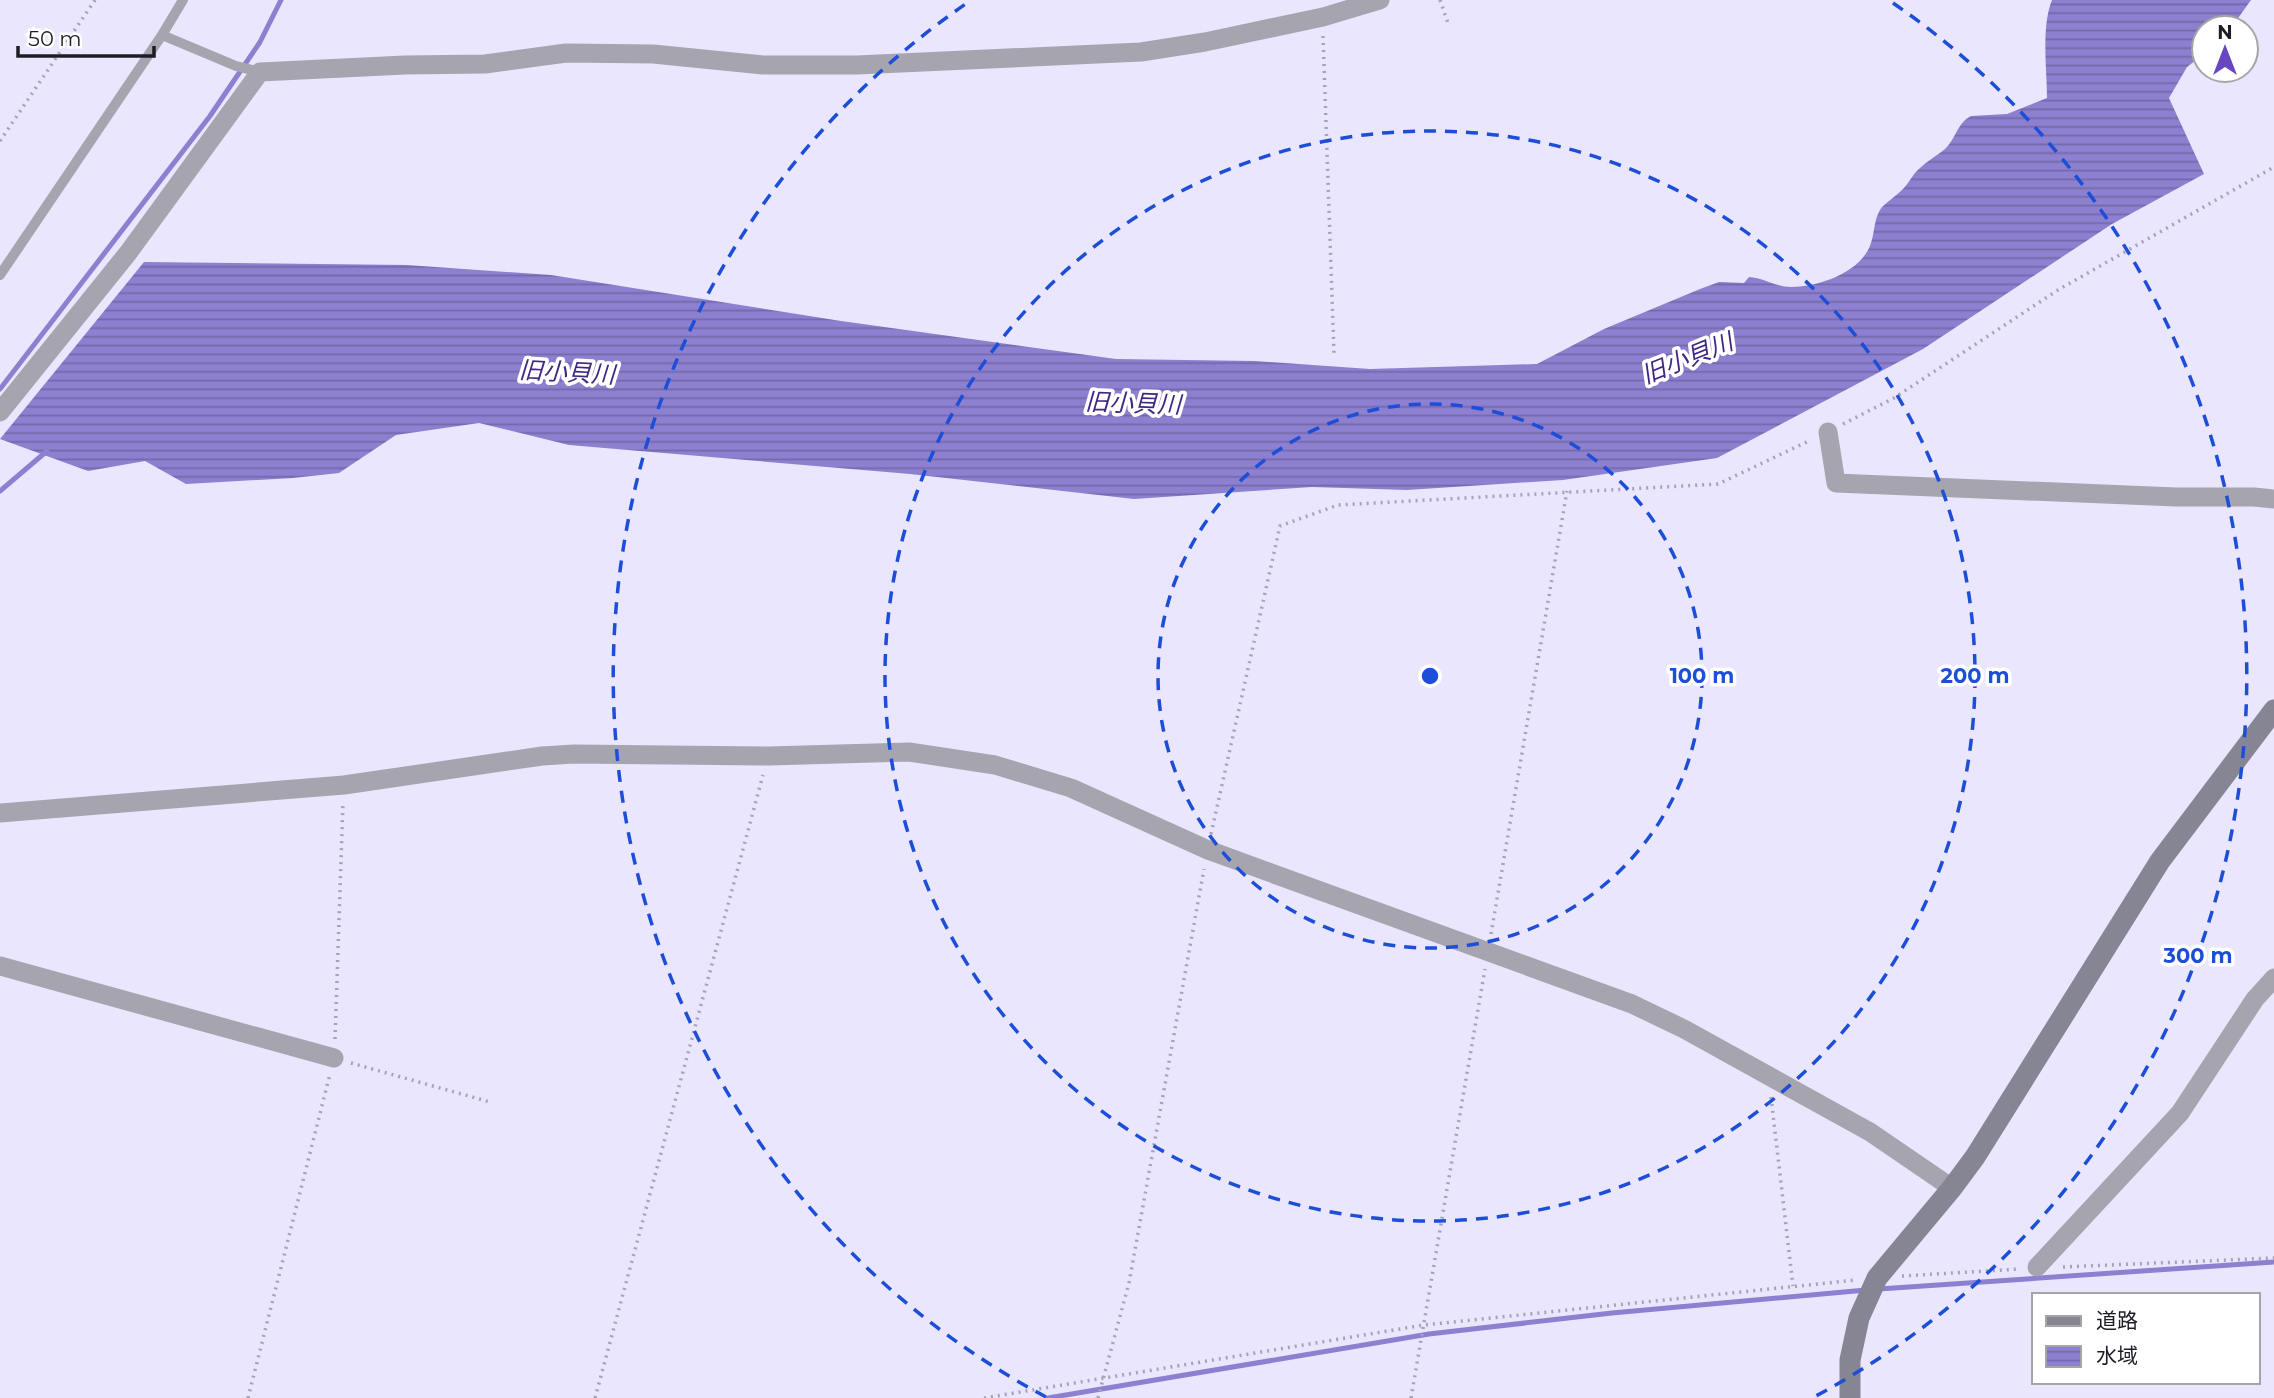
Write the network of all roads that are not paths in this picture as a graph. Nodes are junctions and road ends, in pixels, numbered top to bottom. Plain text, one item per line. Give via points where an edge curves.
1 (183, 0) edge
2 (1380, 0) edge
3 (162, 35) junction
4 (260, 72) junction
5 (0, 275) edge
6 (0, 412) edge
7 (1828, 432) road end
8 (2274, 499) edge
9 (2274, 710) edge
10 (0, 813) edge
11 (0, 966) edge
12 (2274, 978) edge
13 (334, 1058) road end
14 (1952, 1188) junction
15 (2037, 1268) road end
16 (1850, 1398) edge

1 - 3 lane
2 - 4 street via 1323,17 1141,52 857,65 576,53 485,64
3 - 4 lane
3 - 5 lane
4 - 6 street via 128,253
7 - 8 street via 1836,483
9 - 14 street via 2160,861
10 - 14 street via 344,785 574,754 909,752 995,765 1071,788 1208,850 1632,1004 1870,1132
11 - 13 street
12 - 15 street via 2255,999 2180,1113
14 - 16 street via 1877,1278 1859,1318 1850,1360

